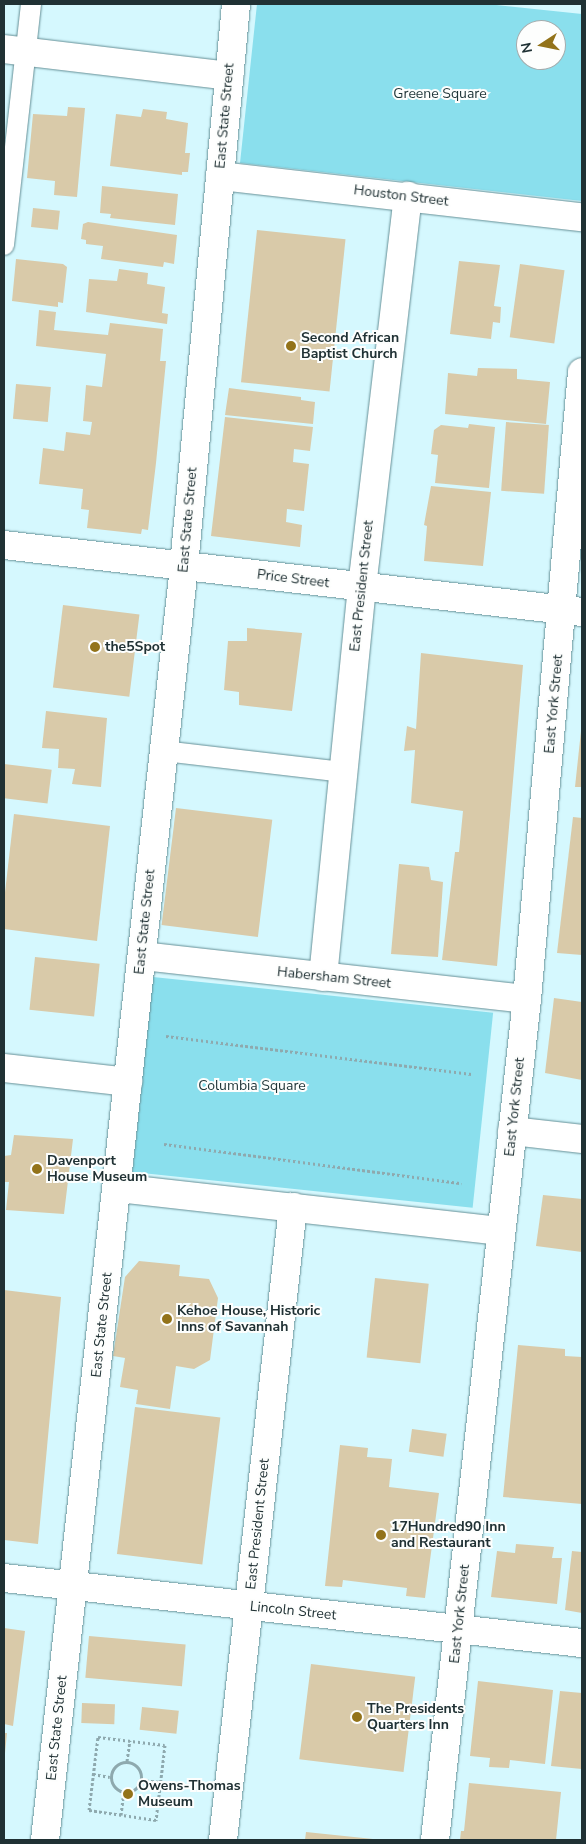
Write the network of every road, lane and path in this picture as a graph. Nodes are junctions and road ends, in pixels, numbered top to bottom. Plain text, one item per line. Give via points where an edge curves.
1 (31, 4) edge
2 (236, 4) edge
3 (15, 50) edge
4 (229, 76) junction
5 (220, 176) junction
6 (408, 196) junction
7 (582, 217) edge
8 (4, 245) edge
9 (582, 372) edge
10 (4, 545) edge
11 (184, 566) junction
12 (362, 587) junction
13 (572, 610) edge
14 (164, 751) junction
15 (343, 772) junction
16 (142, 956) junction
17 (322, 976) junction
18 (527, 999) junction
19 (166, 1036) dead end
20 (4, 1068) edge
21 (472, 1074) dead end
22 (128, 1082) junction
23 (512, 1131) junction
24 (582, 1138) edge
25 (164, 1144) dead end
26 (461, 1183) dead end
27 (117, 1188) junction
28 (293, 1207) junction
29 (501, 1231) junction
30 (4, 1578) edge
31 (73, 1586) junction
32 (249, 1606) junction
33 (458, 1629) junction
34 (582, 1643) edge
35 (130, 1740) junction
36 (127, 1761) junction
37 (93, 1774) junction
38 (110, 1776) junction
39 (141, 1780) junction
40 (161, 1782) junction
41 (124, 1792) junction
42 (120, 1815) junction
43 (45, 1840) edge
44 (223, 1840) edge
45 (435, 1840) edge

1 - 3 lane
2 - 4 street, East State Street
3 - 4 street
3 - 8 lane
4 - 5 street, East State Street
5 - 6 street, Houston Street
5 - 11 street, East State Street
6 - 7 street, Houston Street
6 - 12 street, East President Street
9 - 13 street, East York Street
10 - 11 street, Price Street
11 - 12 street, Price Street
11 - 14 street, East State Street
12 - 13 street, Price Street
12 - 15 street, East President Street
13 - 18 street, East York Street
14 - 15 lane
14 - 16 street, East State Street
15 - 17 street, East President Street
16 - 17 street, Habersham Street
16 - 22 street, East State Street
17 - 18 street, Habersham Street
18 - 23 street, East York Street
19 - 21 path
20 - 22 street
22 - 27 street, East State Street
23 - 24 street
23 - 29 street, East York Street
25 - 26 path
27 - 28 street
27 - 31 street, East State Street
28 - 29 street
28 - 32 street, East President Street
29 - 33 street, East York Street
30 - 31 street, Lincoln Street
31 - 32 street, Lincoln Street
31 - 43 street, East State Street
32 - 33 street, Lincoln Street
32 - 44 street, East President Street
33 - 34 street, Lincoln Street
33 - 45 street, East York Street
35 - 36 path
35 - 37 path via 98,1736
35 - 40 path via 165,1745
36 - 38 path via 114,1767
36 - 39 path via 137,1766
37 - 38 path
37 - 42 path via 89,1810
38 - 41 path via 114,1786
39 - 40 path
39 - 41 path via 136,1789
40 - 42 path via 156,1820
41 - 42 path

